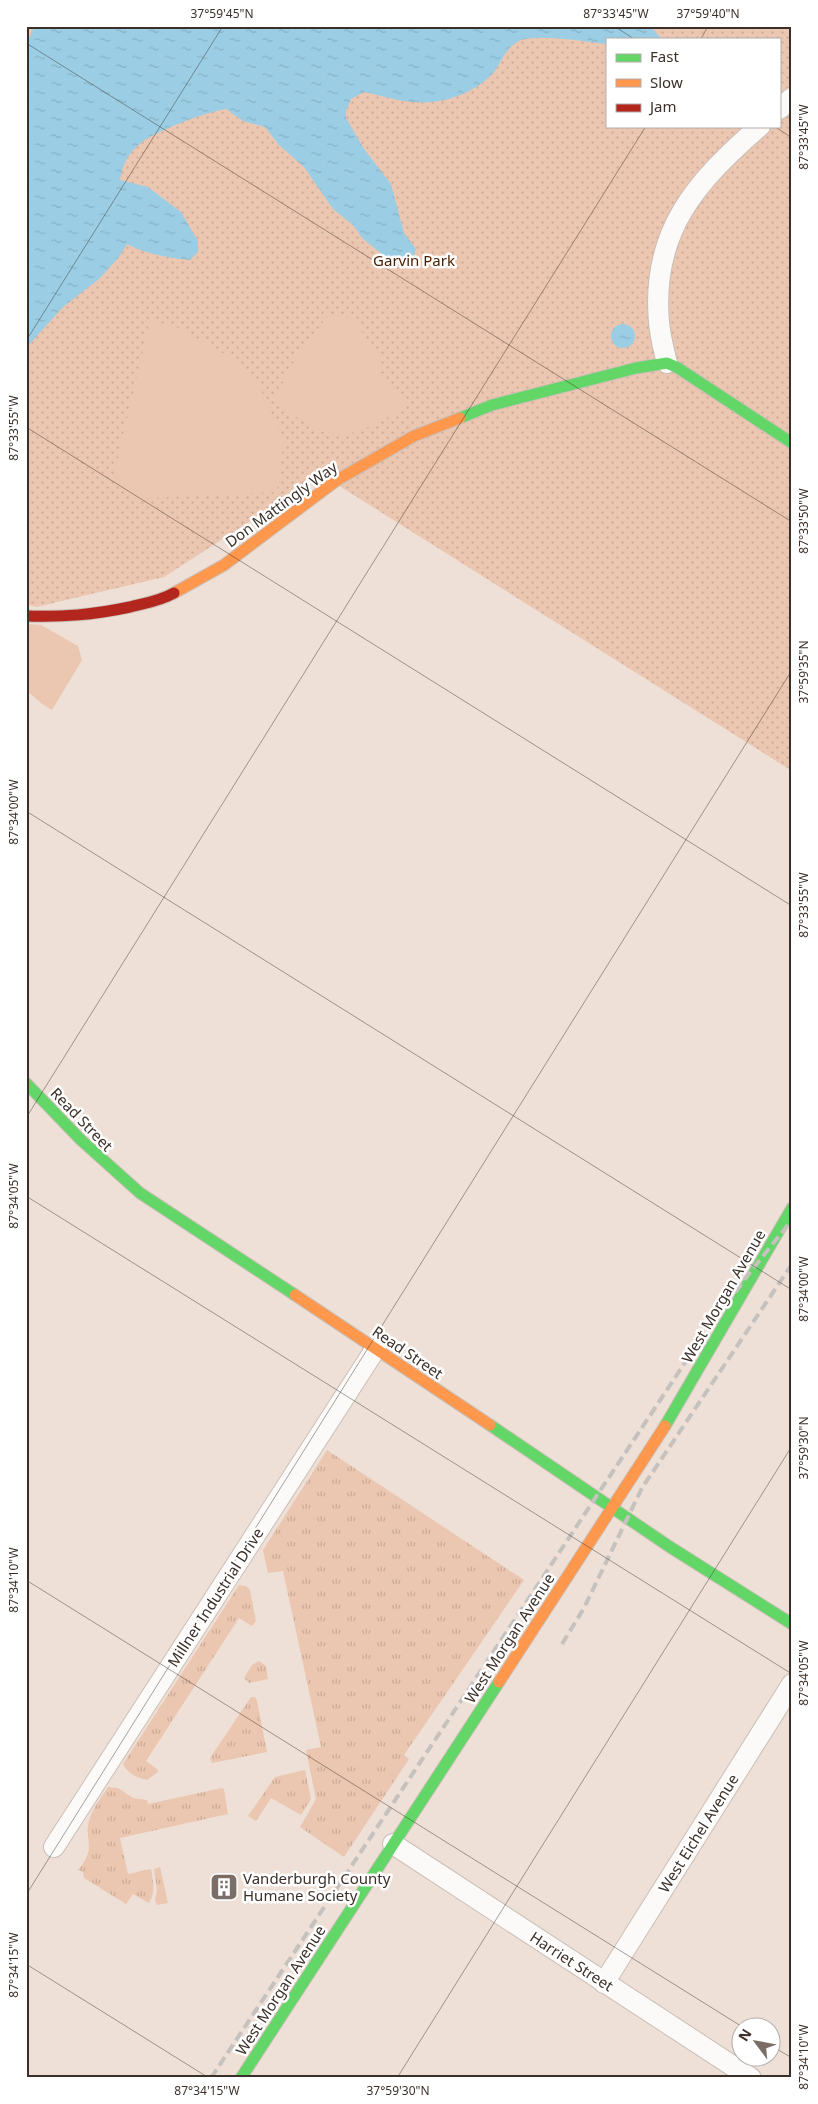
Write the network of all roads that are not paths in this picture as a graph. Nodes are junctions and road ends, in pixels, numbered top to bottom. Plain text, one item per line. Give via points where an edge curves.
1 (792, 98) edge
2 (780, 108) edge
3 (758, 128) edge
4 (667, 363) junction
5 (792, 443) edge
6 (26, 616) edge
7 (26, 1083) edge
8 (792, 1208) edge
9 (376, 1348) junction
10 (613, 1507) junction
11 (792, 1624) edge
12 (792, 1684) edge
13 (393, 1844) junction
14 (54, 1847) dead end
15 (604, 1982) junction
16 (241, 2078) edge
17 (751, 2078) edge

1 - 2 street
3 - 4 street via 710,173 690,197 669,238 660,265 658,294 659,323
4 - 5 street
4 - 6 street, Don Mattingly Way via 636,368 492,406 414,436 338,480 224,564 162,600 91,615
7 - 9 street, Read Street via 75,1136 140,1192
8 - 10 street, West Morgan Avenue via 664,1428
9 - 10 street, Read Street
9 - 14 street, Millner Industrial Drive
10 - 11 street, Read Street
10 - 13 street, West Morgan Avenue
12 - 15 street, West Eichel Avenue
13 - 15 street, Harriet Street
13 - 16 street, West Morgan Avenue
15 - 17 street, Harriet Street

